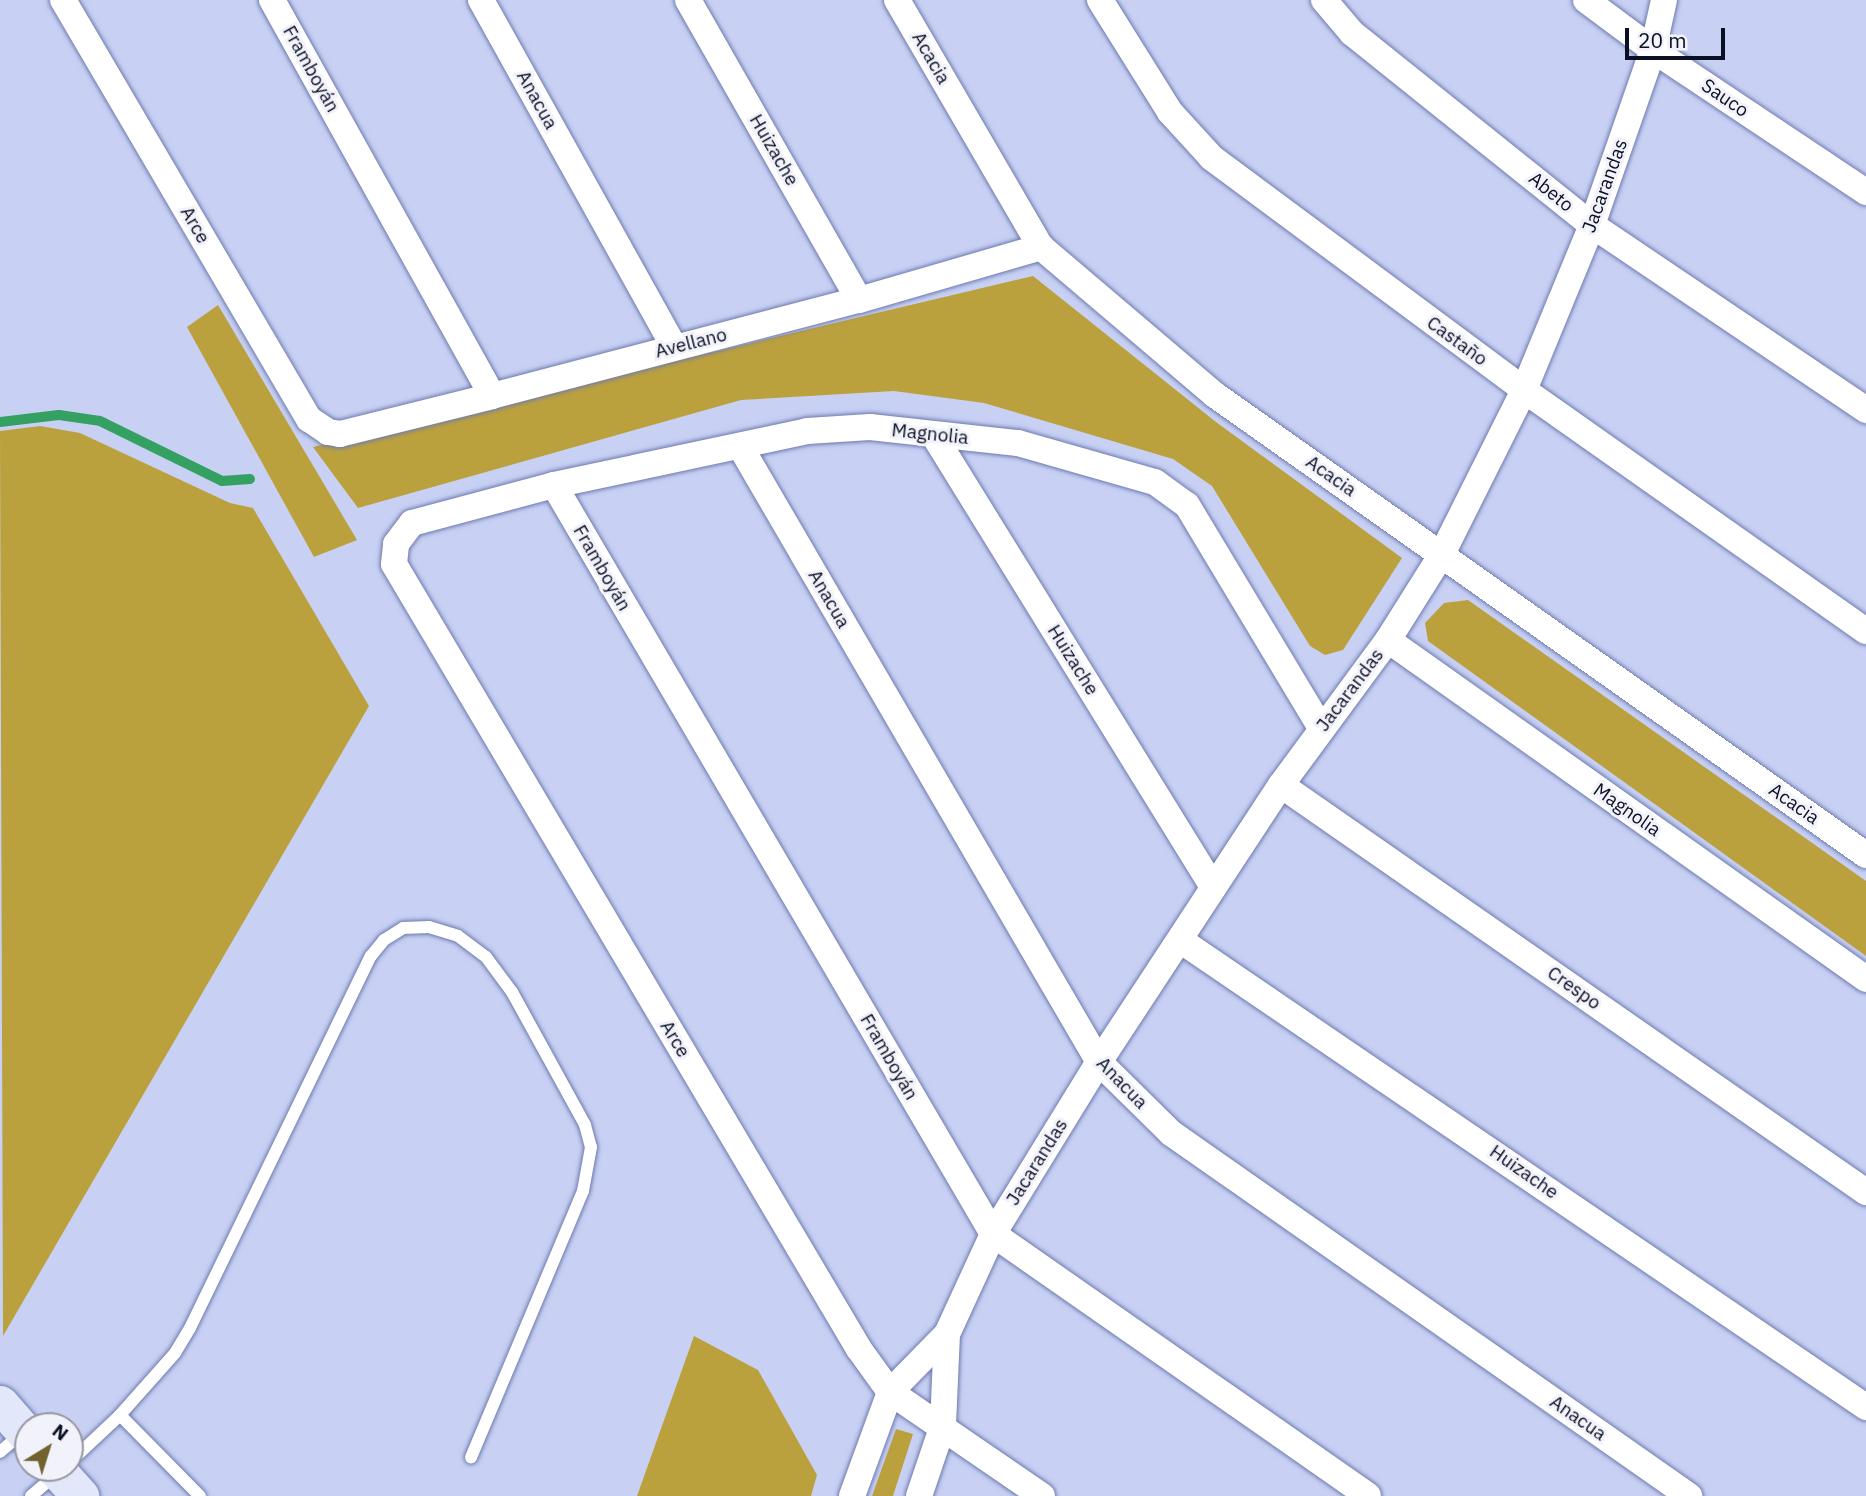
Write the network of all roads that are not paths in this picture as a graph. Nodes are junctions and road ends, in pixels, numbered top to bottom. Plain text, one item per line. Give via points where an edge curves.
1 (62, 0) edge
2 (272, 0) edge
3 (481, 0) edge
4 (688, 0) edge
5 (897, 0) edge
6 (1100, 0) edge
7 (1324, 0) edge
8 (1586, 0) edge
9 (1664, 0) edge
10 (1653, 50) junction
11 (1866, 192) edge
12 (1592, 225) junction
13 (1041, 247) junction
14 (859, 300) junction
15 (674, 347) junction
16 (1524, 390) junction
17 (492, 396) junction
18 (1866, 410) edge
19 (340, 434) joint
20 (933, 434) junction
21 (740, 446) junction
22 (554, 485) junction
23 (412, 523) joint
24 (1442, 554) junction
25 (1866, 631) edge
26 (1388, 640) junction
27 (1321, 728) junction
28 (1281, 785) junction
29 (1866, 855) edge
30 (1213, 887) junction
31 (1180, 940) junction
32 (1866, 979) edge
33 (1099, 1062) junction
34 (1866, 1192) edge
35 (993, 1234) junction
36 (947, 1334) junction
37 (890, 1392) junction
38 (0, 1404) edge
39 (1866, 1408) edge
40 (120, 1415) junction
41 (943, 1426) junction
42 (14, 1434) edge
43 (84, 1454) edge
44 (471, 1457) dead end
45 (52, 1482) edge
46 (31, 1496) edge
47 (200, 1496) edge
48 (852, 1496) edge
49 (919, 1496) edge
50 (1042, 1496) edge
51 (1368, 1496) edge
52 (1689, 1496) edge

1 - 19 street, Arce via 309,419 327,432
2 - 17 street, Framboyán
3 - 15 street, Anacua
4 - 14 street, Huizache
5 - 13 street, Acacia
6 - 16 street, Castaño via 1170,112 1212,158
7 - 12 street, Abeto via 1352,33
8 - 10 street, Sauco
9 - 10 street, Jacarandas
10 - 11 street, Sauco
10 - 12 street, Jacarandas
12 - 16 street, Jacarandas
12 - 18 street, Abeto
13 - 14 street, Avellano
13 - 24 street, Acacia via 1215,395
14 - 15 street, Avellano
15 - 17 street, Avellano
16 - 24 street, Jacarandas
16 - 25 street, Castaño
17 - 19 street, Avellano
20 - 21 street, Magnolia via 870,427 807,431
20 - 27 street, Magnolia via 1018,443 1155,482 1173,492 1200,524
20 - 30 street, Huizache
21 - 22 street, Magnolia
21 - 33 street, Anacua
22 - 23 street, Magnolia
22 - 35 street, Framboyán
23 - 37 street, Arce via 396,544 394,564 846,1329
24 - 26 street, Jacarandas
24 - 29 street, Acacia
26 - 27 street, Jacarandas
26 - 32 street, Magnolia
27 - 28 street, Jacarandas
28 - 30 street, Jacarandas
28 - 34 street, Crespo
30 - 31 street, Jacarandas
31 - 33 street, Jacarandas
31 - 39 street, Huizache
33 - 35 street, Jacarandas
33 - 52 street, Anacua via 1171,1133
35 - 36 street, Jacarandas
35 - 51 street, Framboyán
36 - 37 street, Jacarandas
36 - 41 street, Jacarandas
37 - 41 street, Arce
37 - 48 street
38 - 42 main road
40 - 43 lane
40 - 44 lane via 190,1328 371,956 403,928 429,927 458,936 486,957 585,1125 591,1147 583,1191
40 - 47 lane
41 - 49 street, Jacarandas
41 - 50 street, Arce
45 - 46 lane

